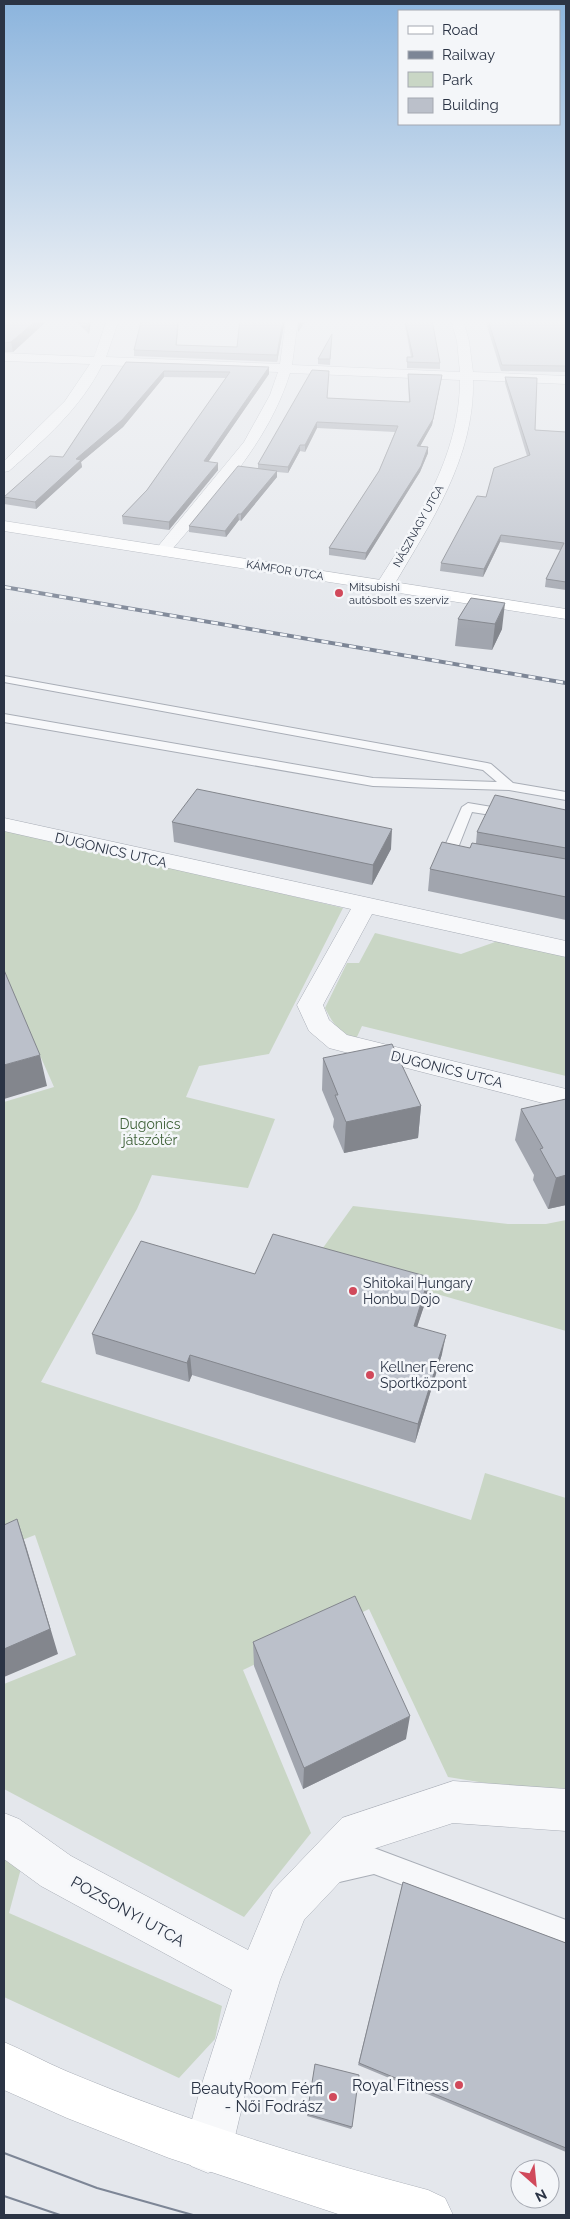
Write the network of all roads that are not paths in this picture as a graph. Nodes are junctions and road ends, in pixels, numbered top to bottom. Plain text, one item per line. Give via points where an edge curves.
1 (51, 424) edge
2 (262, 424) edge
3 (462, 424) edge
4 (4, 468) edge
5 (4, 526) edge
6 (163, 550) junction
7 (385, 586) junction
8 (566, 614) edge
9 (4, 679) edge
10 (4, 718) edge
11 (509, 786) junction
12 (566, 796) edge
13 (521, 816) edge
14 (4, 825) edge
15 (468, 859) edge
16 (364, 906) junction
17 (566, 949) edge
18 (566, 1099) edge
19 (566, 1810) edge
20 (4, 1834) edge
21 (319, 1873) junction
22 (566, 1932) edge
23 (258, 1980) junction
24 (4, 2065) edge
25 (208, 2149) junction
26 (428, 2215) edge

1 - 4 street
2 - 6 street via 228,475
3 - 7 street, NÁSZNAGY UTCA via 456,450 442,485
5 - 6 street, KÁMFOR UTCA
6 - 7 street, KÁMFOR UTCA
7 - 8 street, KÁMFOR UTCA
9 - 11 lane via 488,767
10 - 11 lane via 373,782
11 - 12 lane
13 - 15 lane via 468,807 448,855
14 - 16 street, DUGONICS UTCA
16 - 17 street, DUGONICS UTCA
16 - 18 street, DUGONICS UTCA via 310,1005 318,1025 338,1042
19 - 21 street via 453,1802 357,1833
20 - 23 street, POZSONYI UTCA via 56,1871
21 - 22 lane via 374,1861
21 - 23 street via 288,1905
23 - 25 street
24 - 25 street via 63,2093
25 - 26 street via 342,2192

